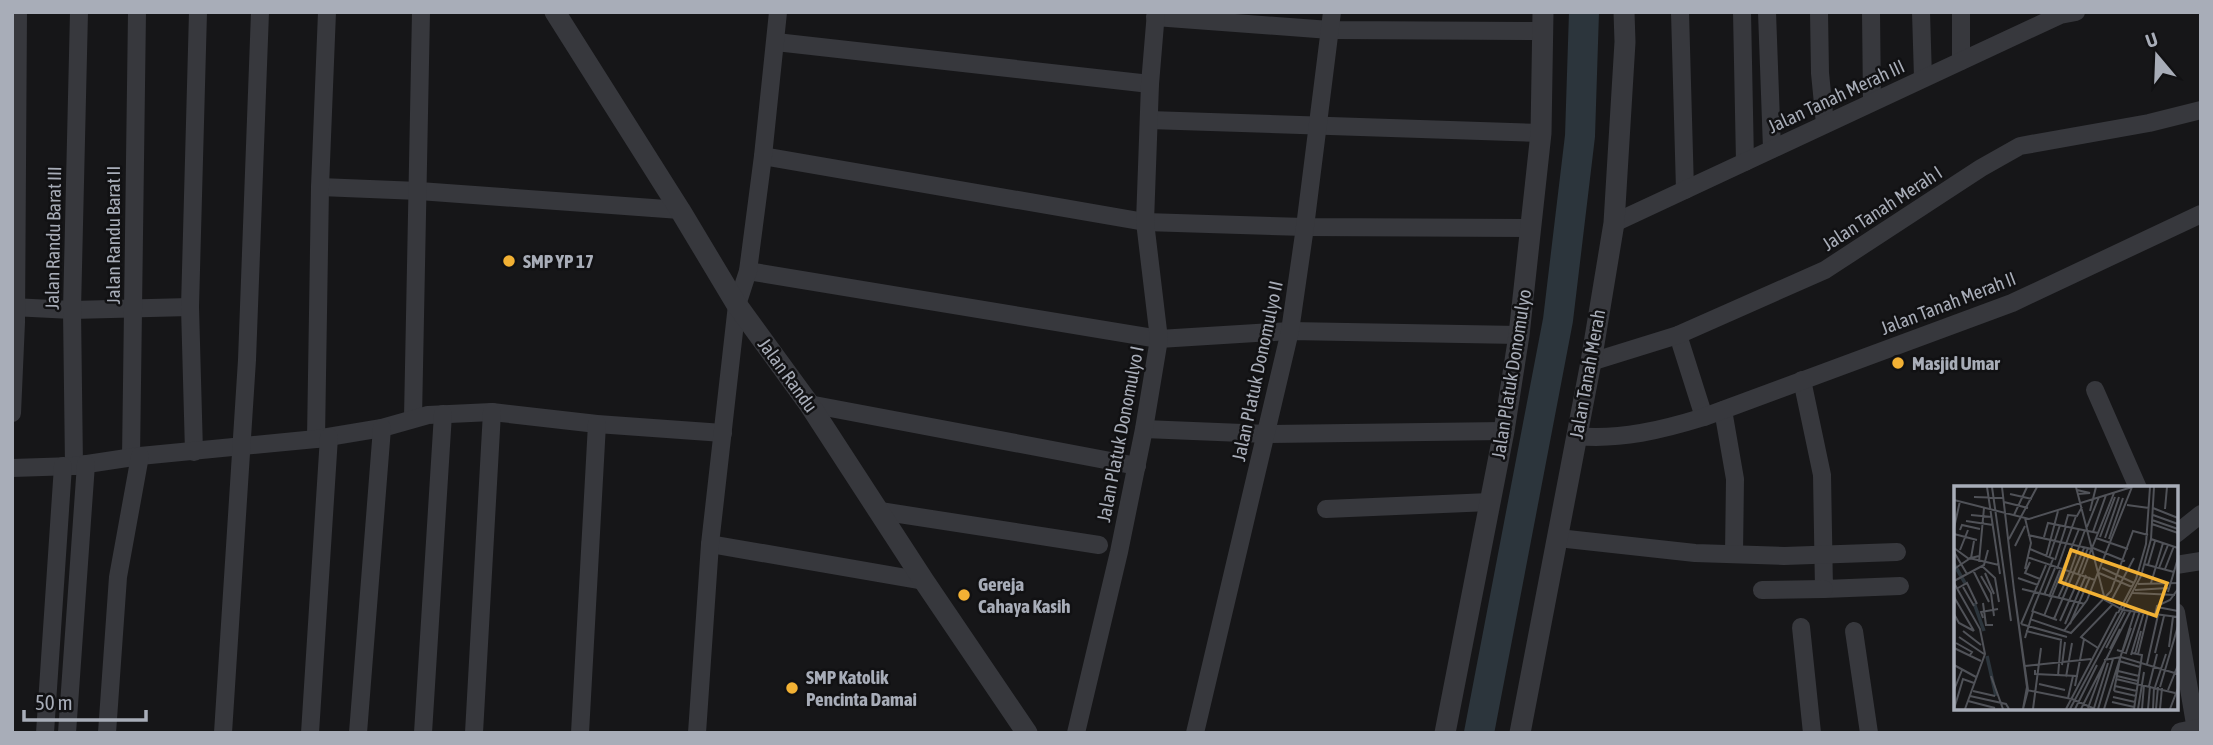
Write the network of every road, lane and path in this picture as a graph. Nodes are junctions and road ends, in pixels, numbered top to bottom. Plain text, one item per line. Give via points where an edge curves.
1 (18, 12) edge
2 (79, 12) edge
3 (137, 12) edge
4 (198, 12) edge
5 (260, 12) edge
6 (327, 12) edge
7 (421, 12) edge
8 (565, 12) edge
9 (778, 12) edge
10 (1624, 12) edge
11 (1680, 12) edge
12 (1742, 12) edge
13 (1767, 12) edge
14 (1819, 12) edge
15 (1871, 12) edge
16 (1921, 12) edge
17 (1961, 12) edge
18 (2024, 12) edge
19 (2076, 12) edge
20 (555, 13) edge
21 (1155, 15) edge
22 (1331, 21) edge
23 (1543, 21) edge
24 (2025, 31) junction
25 (776, 42) junction
26 (1961, 61) junction
27 (1923, 78) junction
28 (1150, 84) junction
29 (1872, 102) junction
30 (2201, 110) edge
31 (1149, 120) junction
32 (1825, 124) junction
33 (1318, 125) junction
34 (1542, 133) junction
35 (1772, 149) junction
36 (763, 156) junction
37 (1745, 162) junction
38 (320, 187) junction
39 (1685, 190) junction
40 (419, 191) junction
41 (680, 210) junction
42 (2201, 214) edge
43 (1145, 222) junction
44 (1614, 223) junction
45 (1305, 227) junction
46 (1531, 228) junction
47 (748, 271) junction
48 (737, 305) junction
49 (13, 307) edge
50 (190, 307) junction
51 (134, 308) junction
52 (72, 310) junction
53 (1290, 331) junction
54 (1519, 335) junction
55 (1678, 335) junction
56 (1159, 339) junction
57 (1591, 362) junction
58 (1801, 380) junction
59 (2095, 390) dead end
60 (809, 404) junction
61 (1723, 410) junction
62 (492, 412) junction
63 (12, 413) edge
64 (443, 414) junction
65 (1704, 417) junction
66 (413, 418) junction
67 (597, 424) junction
68 (382, 428) junction
69 (1144, 429) junction
70 (1504, 430) junction
71 (723, 433) junction
72 (1267, 434) junction
73 (1576, 436) junction
74 (322, 438) junction
75 (242, 448) junction
76 (194, 452) junction
77 (136, 457) junction
78 (74, 465) junction
79 (1137, 466) junction
80 (12, 468) edge
81 (2137, 486) edge
82 (1490, 502) junction
83 (1326, 509) dead end
84 (880, 511) junction
85 (2201, 514) edge
86 (2178, 532) edge
87 (1558, 538) junction
88 (710, 544) junction
89 (1099, 545) dead end
90 (1897, 552) dead end
91 (1734, 554) junction
92 (1824, 555) junction
93 (2201, 561) edge
94 (2178, 565) edge
95 (924, 581) junction
96 (1900, 586) dead end
97 (1824, 589) junction
98 (1762, 590) dead end
99 (2178, 620) edge
100 (1801, 627) dead end
101 (1854, 631) dead end
102 (2195, 685) edge
103 (2193, 731) edge
104 (45, 733) edge
105 (67, 733) edge
106 (107, 733) edge
107 (223, 733) edge
108 (310, 733) edge
109 (358, 733) edge
110 (423, 733) edge
111 (474, 733) edge
112 (580, 733) edge
113 (697, 733) edge
114 (1027, 733) edge
115 (1076, 733) edge
116 (1195, 733) edge
117 (1445, 733) edge
118 (1520, 733) edge
119 (1812, 733) edge
120 (1869, 733) edge

1 - 49 street
2 - 52 street, Jalan Randu Barat III
3 - 51 street, Jalan Randu Barat II
4 - 50 street
5 - 75 street
6 - 38 street
7 - 40 street
8 - 20 street
9 - 25 street
10 - 44 street, Jalan Tanah Merah
11 - 39 street
12 - 37 street
13 - 35 street
14 - 32 street
15 - 29 street
16 - 27 street
17 - 26 street
18 - 24 street
19 - 24 street, Jalan Tanah Merah III
20 - 41 street, Jalan Randu
21 - 22 street
21 - 28 street, Jalan Platuk Donomulyo I
22 - 23 street
22 - 33 street, Jalan Platuk Donomulyo II
23 - 34 street, Jalan Platuk Donomulyo
24 - 26 street, Jalan Tanah Merah III
25 - 28 street
25 - 36 street
26 - 27 street, Jalan Tanah Merah III
27 - 29 street, Jalan Tanah Merah III
28 - 31 street, Jalan Platuk Donomulyo I
29 - 32 street, Jalan Tanah Merah III
30 - 55 street, Jalan Tanah Merah I via 2020,146 1825,271
31 - 33 street
31 - 43 street, Jalan Platuk Donomulyo I
32 - 35 street, Jalan Tanah Merah III
33 - 34 street
33 - 45 street, Jalan Platuk Donomulyo II
34 - 46 street, Jalan Platuk Donomulyo
35 - 37 street, Jalan Tanah Merah III
36 - 43 street
36 - 47 street
37 - 39 street, Jalan Tanah Merah III
38 - 40 street
38 - 74 street
39 - 44 street, Jalan Tanah Merah III
40 - 41 street
40 - 66 street
41 - 48 street, Jalan Randu
42 - 58 street, Jalan Tanah Merah II via 2012,303
43 - 45 street
43 - 56 street, Jalan Platuk Donomulyo I
44 - 57 street, Jalan Tanah Merah
45 - 46 street
45 - 53 street, Jalan Platuk Donomulyo II
46 - 54 street, Jalan Platuk Donomulyo
47 - 48 street
47 - 56 street
48 - 60 street, Jalan Randu
48 - 71 street
49 - 52 street
49 - 63 street
50 - 51 street
50 - 76 street
51 - 52 street
51 - 77 street, Jalan Randu Barat II
52 - 78 street, Jalan Randu Barat III
53 - 54 street
53 - 56 street
53 - 72 street, Jalan Platuk Donomulyo II
54 - 70 street, Jalan Platuk Donomulyo
55 - 57 street, Jalan Tanah Merah I
55 - 65 street
56 - 69 street, Jalan Platuk Donomulyo I
57 - 73 street, Jalan Tanah Merah
58 - 61 street, Jalan Tanah Merah II
58 - 92 street via 1822,475
59 - 81 street
60 - 79 street
60 - 84 street, Jalan Randu
61 - 65 street, Jalan Tanah Merah II
61 - 91 street via 1736,498
62 - 64 street
62 - 67 street
62 - 111 street
64 - 66 street
64 - 110 street
65 - 73 street, Jalan Tanah Merah II via 1634,435
66 - 68 street
67 - 71 street
67 - 112 street
68 - 74 street
68 - 109 street
69 - 72 street
69 - 79 street, Jalan Platuk Donomulyo I
70 - 72 street
70 - 82 street, Jalan Platuk Donomulyo
71 - 88 street
72 - 116 street, Jalan Platuk Donomulyo II
73 - 87 street, Jalan Tanah Merah
74 - 75 street
74 - 108 street
75 - 76 street
75 - 107 street
76 - 77 street
77 - 78 street
77 - 106 street, Jalan Randu Barat II via 118,578
78 - 80 street
78 - 104 street
78 - 105 street
79 - 115 street, Jalan Platuk Donomulyo I
82 - 83 street
82 - 117 street, Jalan Platuk Donomulyo
84 - 89 street
84 - 95 street, Jalan Randu
85 - 86 street
87 - 91 street
87 - 118 street, Jalan Tanah Merah
88 - 95 street
88 - 113 street
90 - 92 street
91 - 92 street
92 - 97 street
93 - 94 street
95 - 114 street, Jalan Randu
96 - 97 street
97 - 98 street
99 - 102 street
100 - 119 street
101 - 120 street
102 - 103 street

